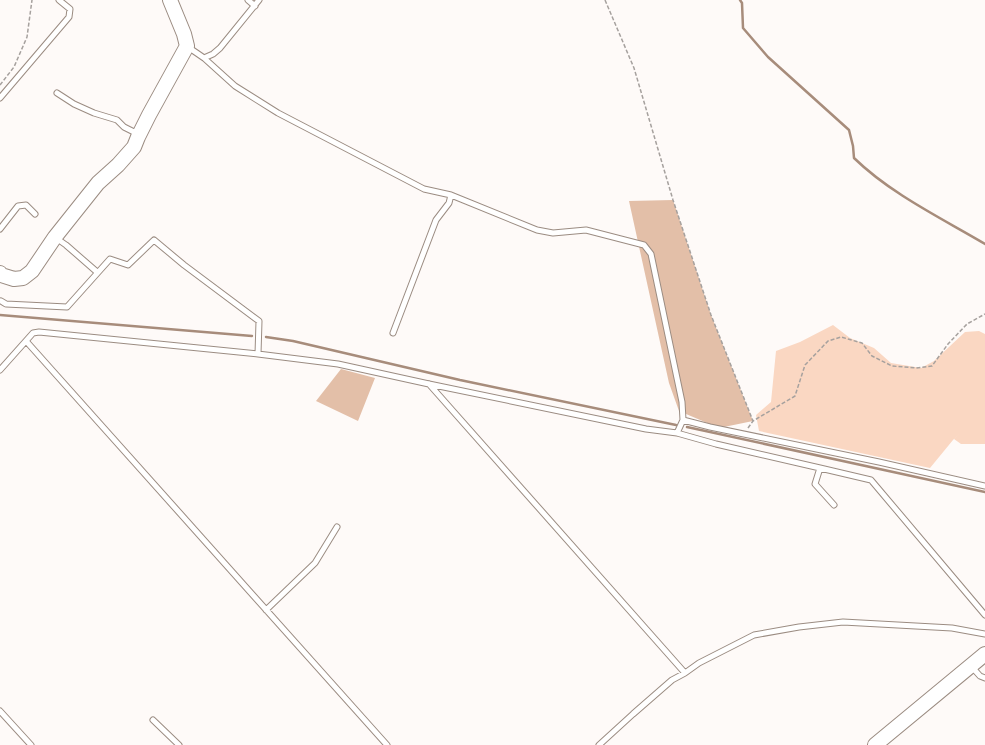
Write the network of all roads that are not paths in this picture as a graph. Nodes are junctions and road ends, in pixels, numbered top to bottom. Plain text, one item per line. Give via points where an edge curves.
1 (59, 0) edge
2 (170, 0) edge
3 (248, 0) edge
4 (259, 0) edge
5 (255, 6) junction
6 (188, 46) junction
7 (204, 58) junction
8 (57, 93) dead end
9 (0, 98) edge
10 (138, 137) junction
11 (451, 195) junction
12 (35, 214) dead end
13 (0, 229) edge
14 (55, 237) junction
15 (97, 272) junction
16 (0, 273) edge
17 (1, 301) dead end
18 (393, 333) dead end
19 (26, 341) junction
20 (258, 354) junction
21 (0, 370) edge
22 (429, 384) junction
23 (683, 420) junction
24 (677, 433) junction
25 (820, 468) junction
26 (985, 486) edge
27 (834, 505) dead end
28 (337, 527) dead end
29 (266, 610) junction
30 (985, 615) edge
31 (985, 634) edge
32 (985, 654) edge
33 (971, 666) junction
34 (685, 673) junction
35 (985, 678) edge
36 (0, 711) edge
37 (153, 720) dead end
38 (31, 745) edge
39 (179, 745) edge
40 (387, 745) edge
41 (599, 745) edge
42 (875, 745) edge

1 - 9 lane via 70,9 69,17
2 - 6 street
3 - 5 lane
4 - 5 lane
5 - 7 lane via 220,48
6 - 7 lane
6 - 10 street
7 - 11 lane via 235,86 278,113 424,189
8 - 10 lane via 74,104 117,120
10 - 14 street via 134,147 98,183
11 - 18 lane via 449,203 436,220
11 - 23 lane via 537,230 553,233 586,230 644,245 651,254 679,385
12 - 13 lane via 26,205 18,206
14 - 15 lane
14 - 16 street via 32,271 23,278 14,279
15 - 17 lane via 67,307 6,304
15 - 20 lane via 110,259 128,265 154,240 259,322
19 - 20 lane via 33,333 39,332
19 - 21 lane
19 - 29 lane
20 - 22 lane via 338,364
22 - 24 lane via 646,429
22 - 34 lane
23 - 24 lane
23 - 26 lane
24 - 25 lane
25 - 27 lane via 814,484
25 - 30 lane via 871,480
28 - 29 lane via 315,563
29 - 40 lane
31 - 34 lane via 952,628 843,622 799,627 754,635 699,663
32 - 33 street
33 - 35 lane
33 - 42 street
34 - 41 lane via 672,680
36 - 38 lane
37 - 39 lane

